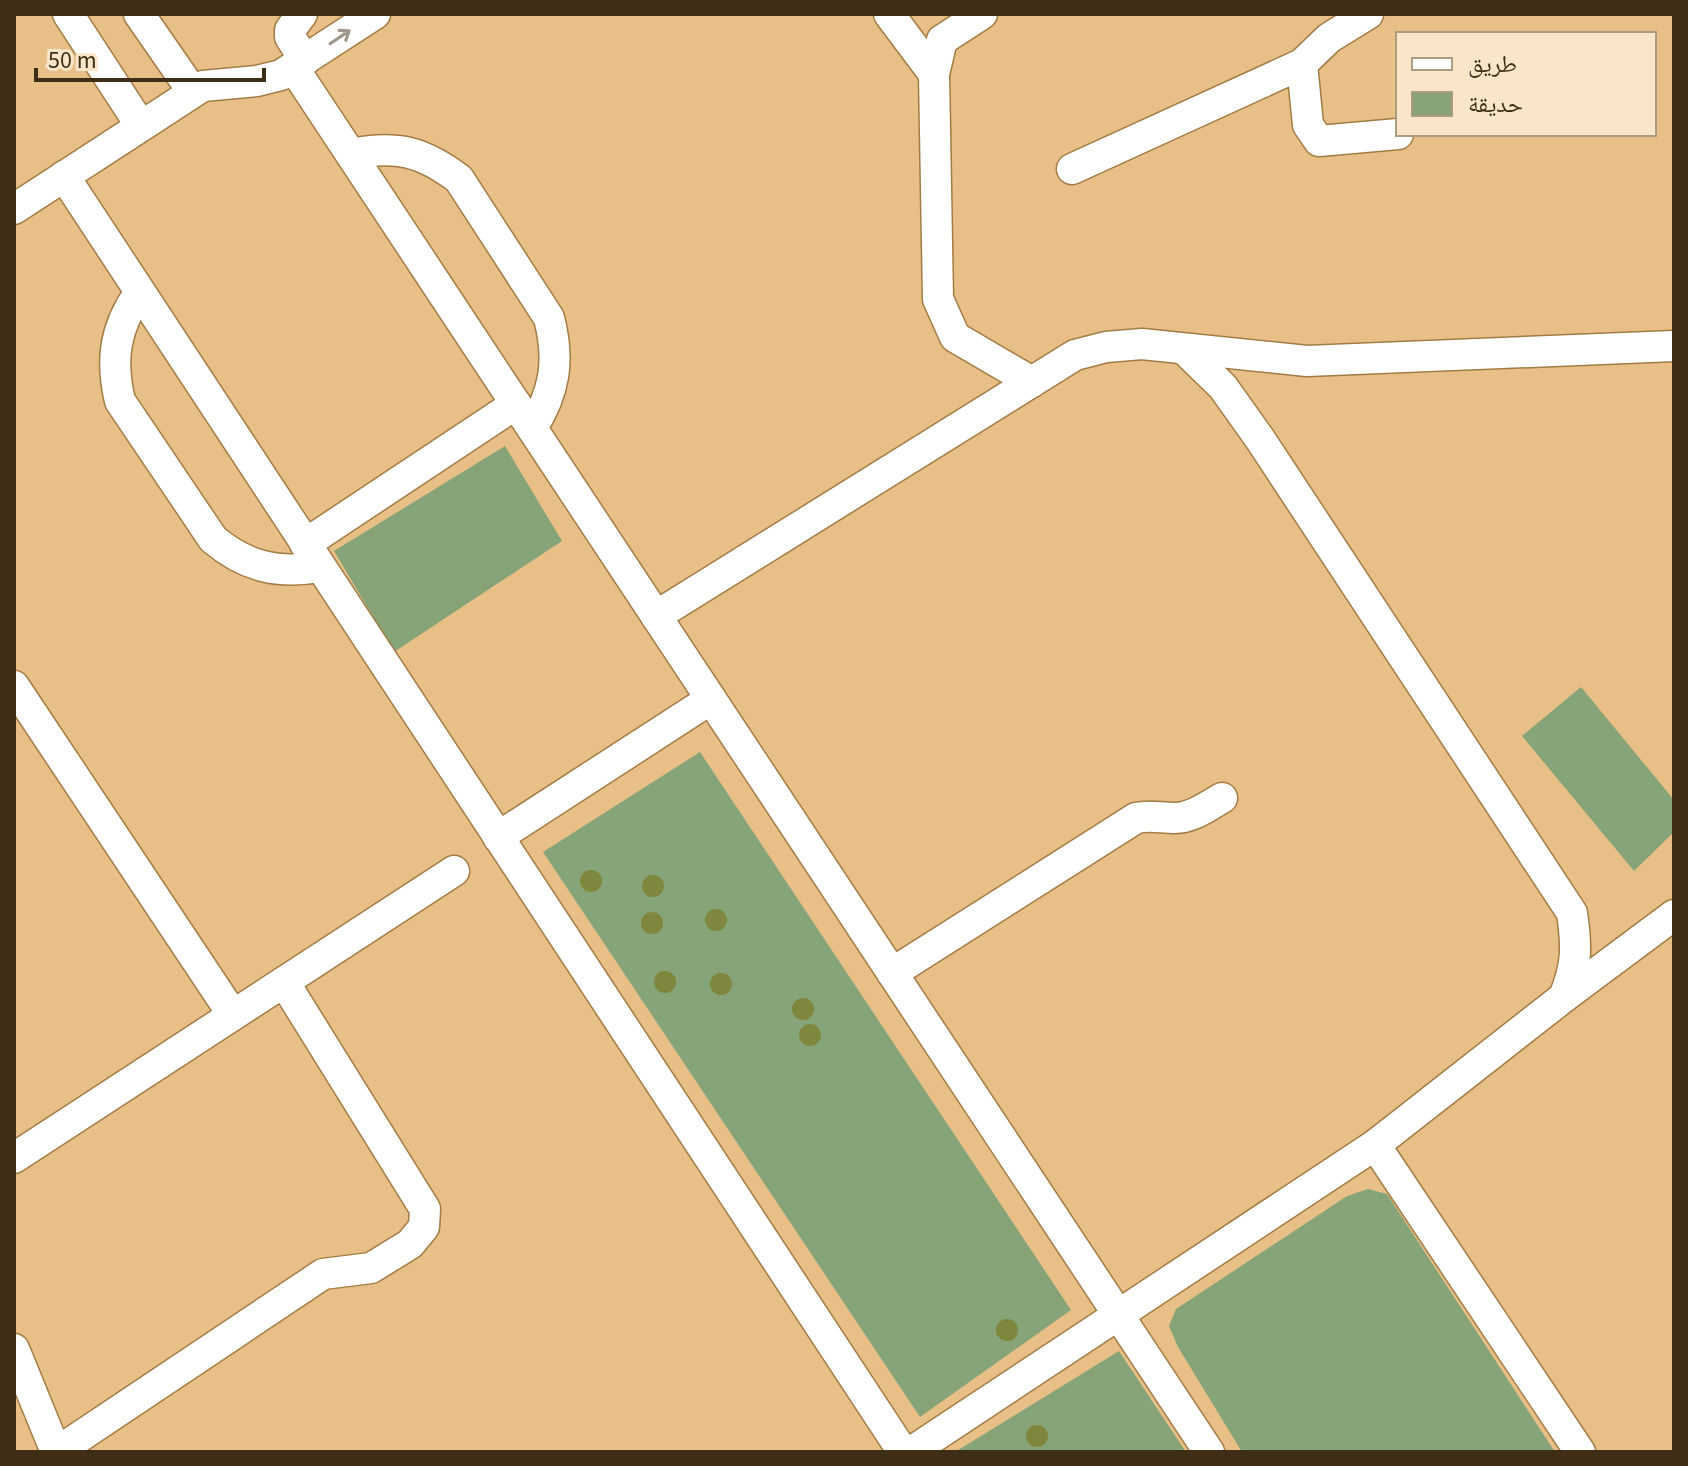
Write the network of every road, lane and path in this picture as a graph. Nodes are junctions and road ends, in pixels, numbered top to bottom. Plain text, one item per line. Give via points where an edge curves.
1 (68, 14) edge
2 (139, 14) edge
3 (302, 14) edge
4 (375, 14) edge
5 (889, 14) edge
6 (982, 14) edge
7 (1368, 14) edge
8 (299, 64) junction
9 (1302, 64) junction
10 (934, 74) junction
11 (193, 92) junction
12 (141, 126) junction
13 (1396, 134) edge
14 (351, 154) junction
15 (1072, 169) dead end
16 (64, 176) junction
17 (14, 209) edge
18 (140, 292) junction
19 (1674, 346) edge
20 (1184, 349) junction
21 (1032, 382) junction
22 (524, 416) junction
23 (313, 555) junction
24 (656, 616) junction
25 (14, 686) edge
26 (711, 699) junction
27 (1222, 798) dead end
28 (498, 837) junction
29 (454, 871) dead end
30 (1674, 915) edge
31 (892, 973) junction
32 (284, 982) junction
33 (1564, 997) junction
34 (233, 1015) junction
35 (1375, 1145) junction
36 (14, 1158) edge
37 (1118, 1315) junction
38 (14, 1349) edge
39 (57, 1452) edge
40 (903, 1452) edge
41 (911, 1452) edge
42 (1209, 1452) edge
43 (1580, 1452) edge

1 - 12 street
2 - 11 street
3 - 8 street via 290,37
8 -> 4 street
5 - 10 street
6 - 10 street via 942,40
7 - 9 street via 1329,38
8 - 11 street via 281,75
8 - 14 street
9 - 13 street via 1308,125 1319,141
9 - 15 street
10 - 21 street via 938,299 955,337
11 - 12 street
12 - 16 street
14 - 22 street
14 - 22 street via 397,149 440,165 459,179 549,318 557,364 553,387 544,409
16 - 17 street
16 - 18 street
18 - 23 street
18 - 23 street via 118,332 114,355 120,401 213,539 231,554 274,570 297,571
19 - 20 street via 1307,361
20 - 21 street via 1106,347 1075,355
20 - 33 street via 1223,387 1260,439 1572,913 1577,943
21 - 24 street
22 - 23 street
22 - 24 street
23 - 28 street
24 - 26 street
25 - 34 street
26 - 28 street
26 - 31 street
27 - 31 street via 1191,815 1136,818
28 - 40 street
29 - 32 street
30 - 33 street
31 - 37 street
32 - 34 street
32 - 39 street via 425,1209 424,1227 410,1244 371,1268 323,1274
33 - 35 street
34 - 36 street
35 - 37 street
35 - 43 street
37 - 41 street
37 - 42 street
38 - 39 street

